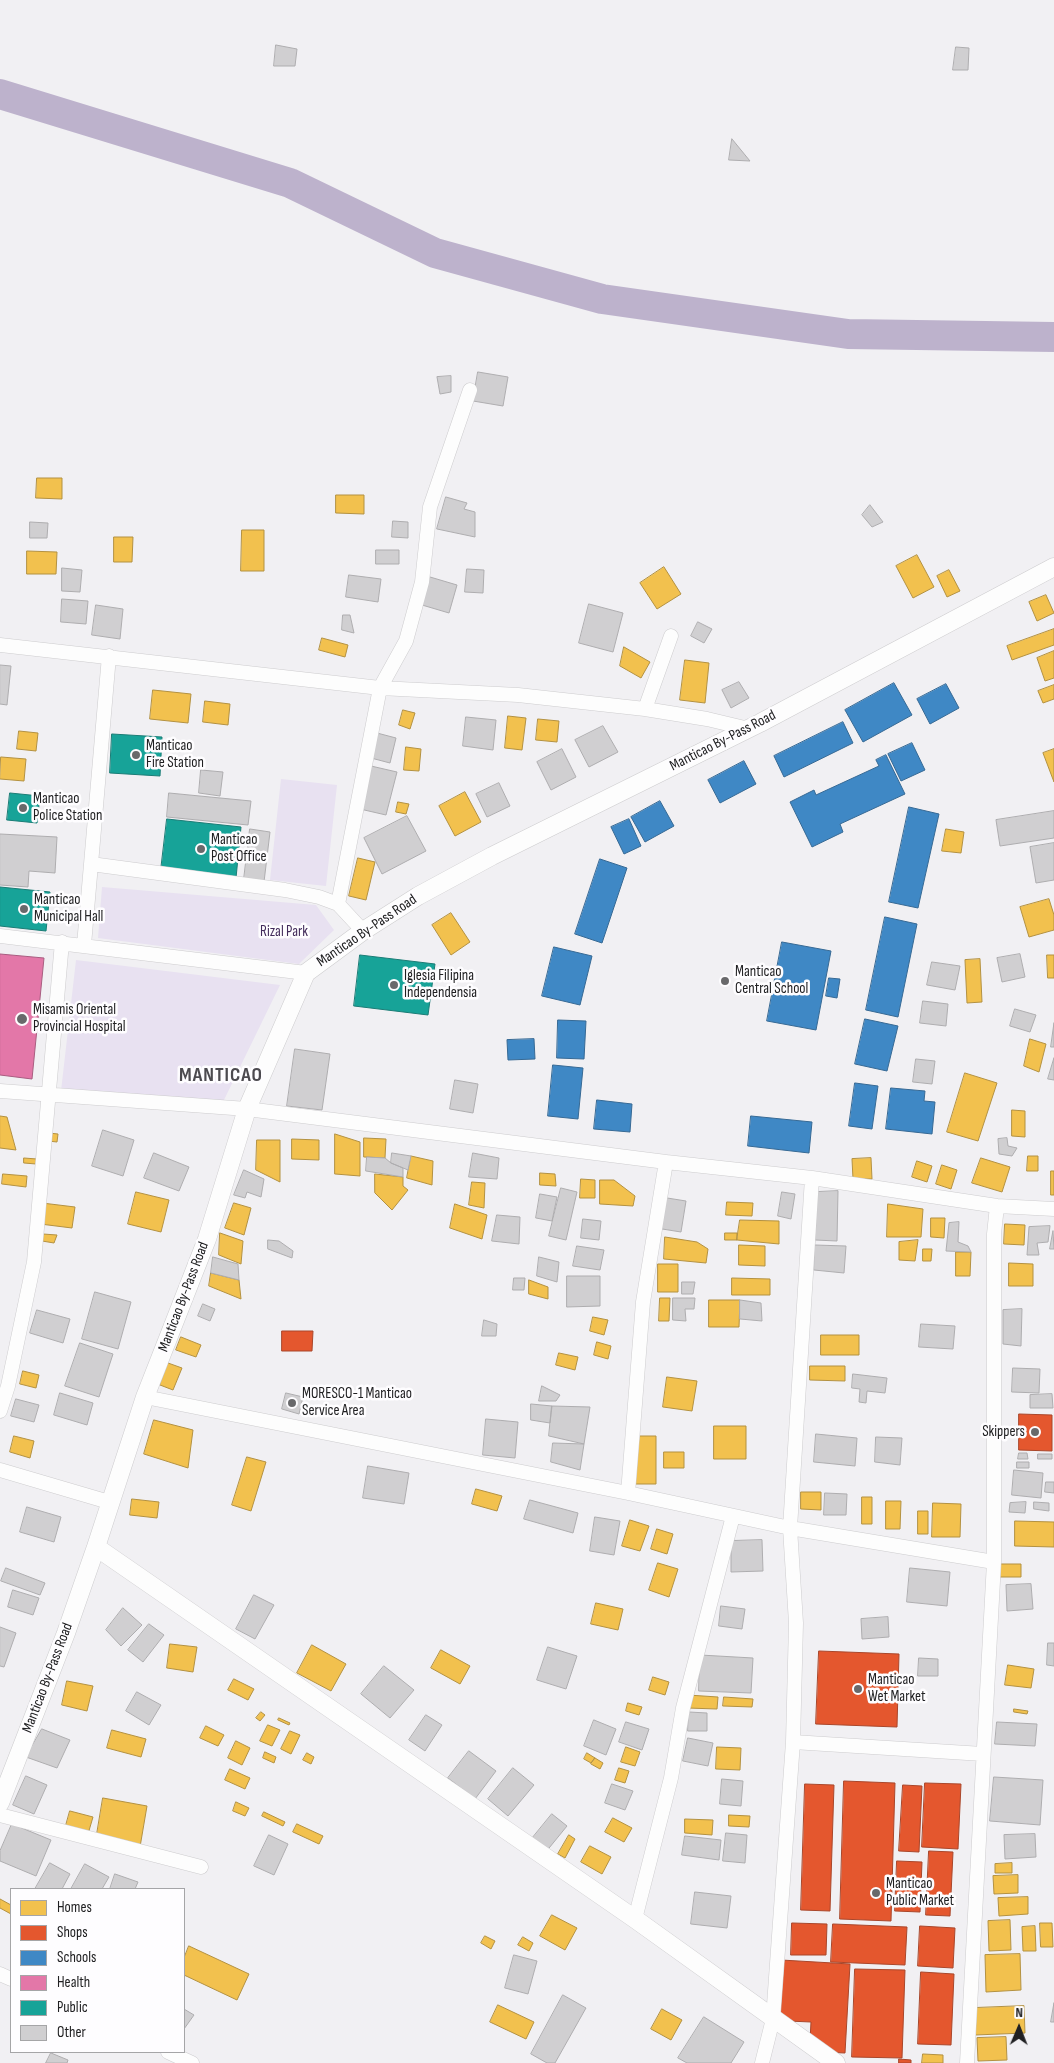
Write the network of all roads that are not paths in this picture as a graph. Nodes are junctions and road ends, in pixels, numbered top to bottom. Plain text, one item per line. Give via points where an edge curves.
1 (470, 390) dead end
2 (1054, 567) edge
3 (671, 636) dead end
4 (0, 645) edge
5 (109, 656) junction
6 (380, 688) junction
7 (645, 709) junction
8 (749, 729) junction
9 (91, 864) junction
10 (338, 904) junction
11 (362, 931) junction
12 (0, 936) edge
13 (62, 942) junction
14 (84, 945) junction
15 (306, 973) junction
16 (0, 1091) edge
17 (49, 1095) junction
18 (247, 1109) junction
19 (666, 1162) junction
20 (812, 1178) junction
21 (997, 1206) junction
22 (1054, 1209) edge
23 (145, 1396) junction
24 (0, 1412) edge
25 (0, 1470) edge
26 (628, 1493) junction
27 (110, 1502) junction
28 (733, 1516) junction
29 (790, 1528) junction
30 (96, 1547) junction
31 (994, 1562) junction
32 (793, 1742) junction
33 (984, 1754) junction
34 (0, 1803) edge
35 (0, 1815) edge
36 (201, 1867) dead end
37 (635, 1919) junction
38 (773, 2019) junction
39 (170, 2053) edge
40 (192, 2063) edge
41 (762, 2063) edge
42 (836, 2063) edge
43 (967, 2063) edge

1 - 6 street via 430,507 422,582 406,641
2 - 8 street, Manticao By-Pass Road
3 - 7 street
4 - 5 street
5 - 6 street
5 - 9 street
6 - 7 street via 518,695
6 - 10 street
7 - 8 street
8 - 11 street, Manticao By-Pass Road via 492,856
9 - 10 street via 286,890
9 - 14 street
10 - 11 street
11 - 15 street, Manticao By-Pass Road
12 - 13 street
13 - 14 street
13 - 17 street
14 - 15 street
15 - 18 street, Manticao By-Pass Road
16 - 17 street
17 - 18 street
17 - 24 street via 34,1262
18 - 19 street
18 - 23 street, Manticao By-Pass Road via 207,1238
19 - 20 street
19 - 26 street via 642,1302
20 - 21 street
20 - 29 street
21 - 22 street
21 - 31 street via 994,1234
23 - 26 street
23 - 27 street, Manticao By-Pass Road
25 - 27 street
26 - 28 street
27 - 30 street, Manticao By-Pass Road
28 - 29 street
28 - 37 street
29 - 31 street
29 - 32 street via 796,1624
30 - 34 street, Manticao By-Pass Road
30 - 37 street
31 - 33 street
32 - 33 street
32 - 38 street
33 - 43 street
35 - 36 street
37 - 38 street
38 - 41 street
38 - 42 street
39 - 40 street

